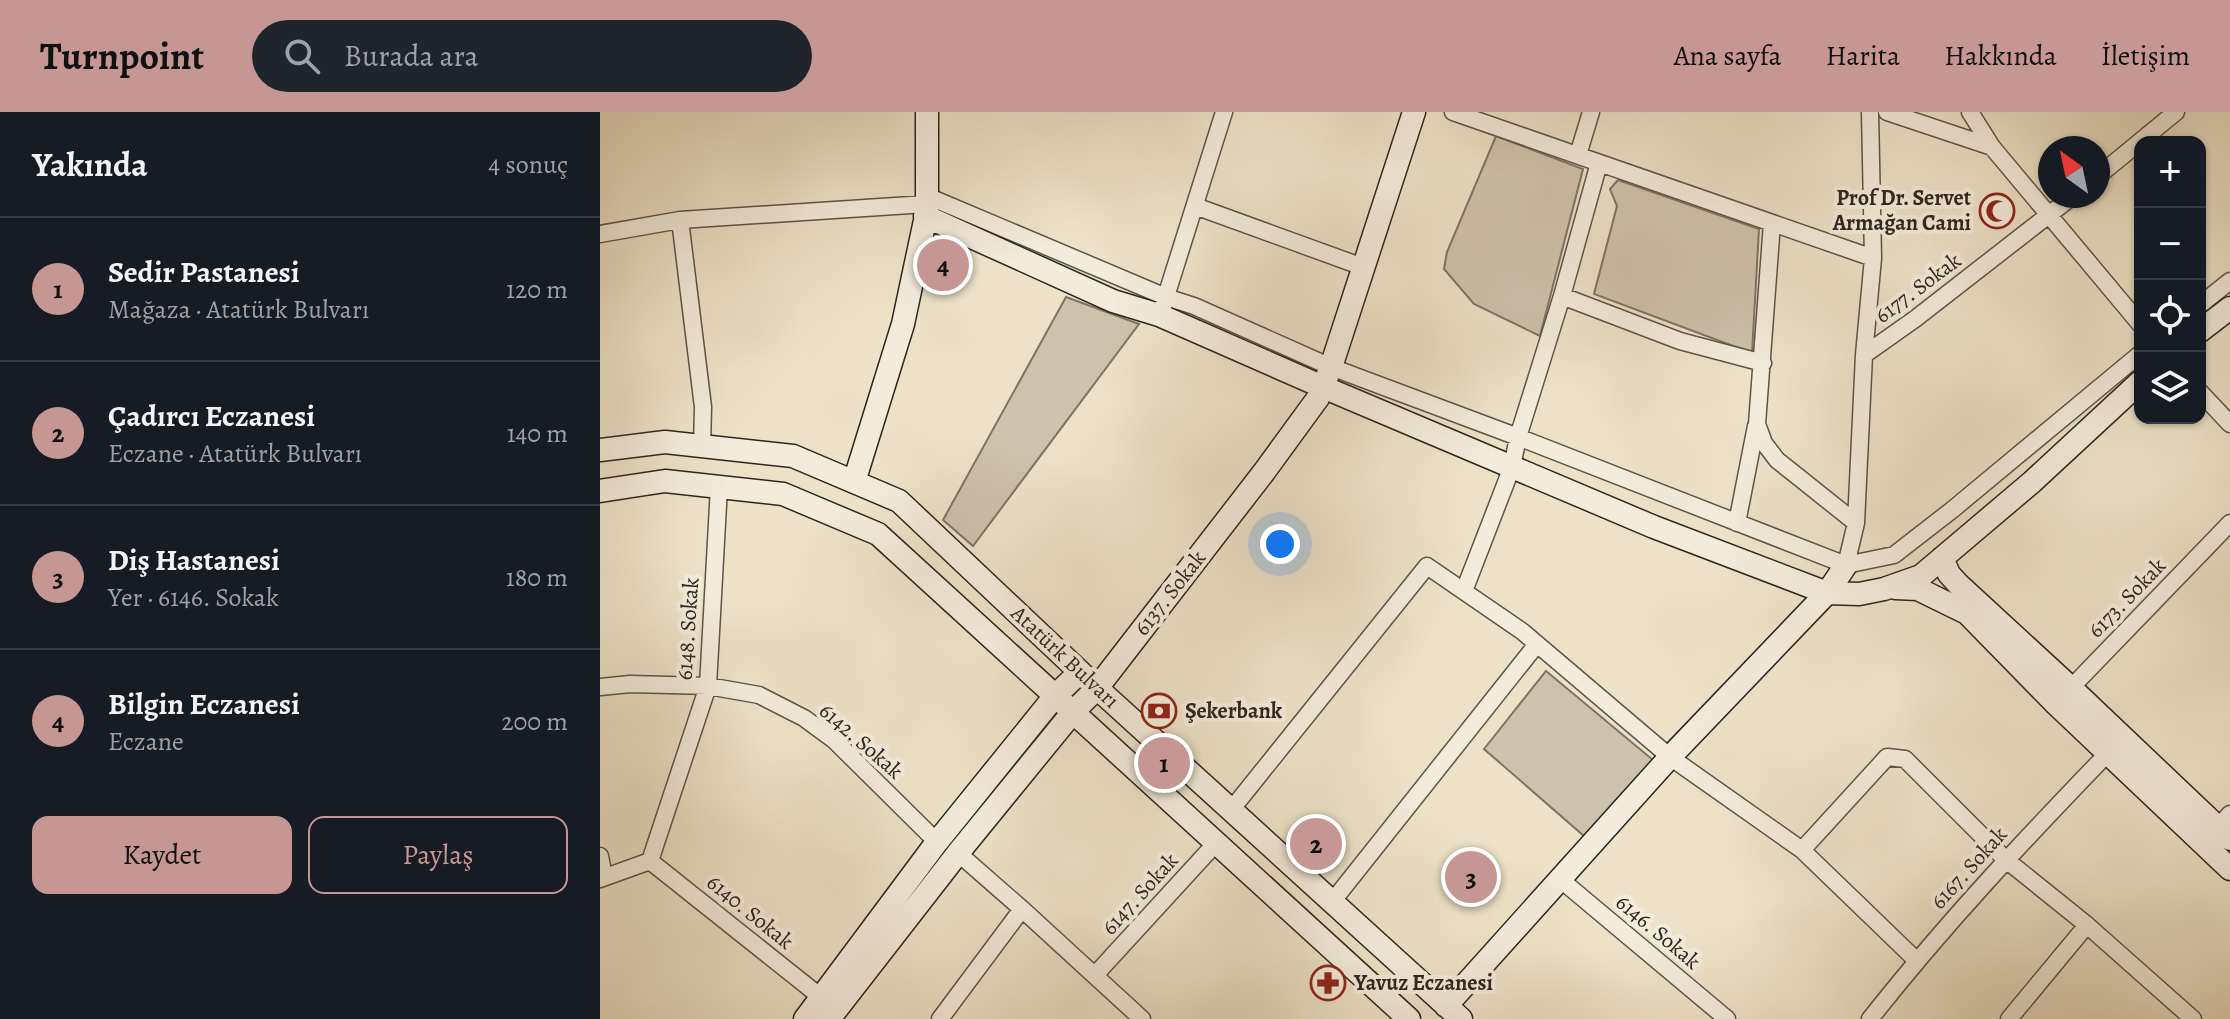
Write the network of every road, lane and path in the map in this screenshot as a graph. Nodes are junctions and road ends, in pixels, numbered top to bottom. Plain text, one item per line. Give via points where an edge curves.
1 (927, 112) edge
2 (1224, 112) edge
3 (1414, 112) edge
4 (1453, 112) edge
5 (1591, 112) edge
6 (1870, 112) edge
7 (1887, 112) edge
8 (1970, 112) edge
9 (2176, 112) edge
10 (1992, 147) junction
11 (1578, 155) junction
12 (1599, 163) junction
13 (2110, 166) edge
14 (926, 205) junction
15 (1195, 206) junction
16 (2059, 208) edge
17 (2049, 216) junction
18 (680, 220) junction
19 (1772, 223) junction
20 (600, 234) edge
21 (1873, 258) junction
22 (1363, 267) junction
23 (2230, 281) edge
24 (1562, 296) junction
25 (2206, 300) edge
26 (1163, 306) junction
27 (2230, 308) edge
28 (2134, 317) edge
29 (2206, 326) edge
30 (1864, 355) junction
31 (2134, 359) edge
32 (1763, 363) junction
33 (1327, 377) junction
34 (2134, 388) edge
35 (2206, 398) edge
36 (1757, 424) junction
37 (2230, 424) edge
38 (1518, 437) junction
39 (702, 447) junction
40 (600, 450) edge
41 (1512, 467) junction
42 (854, 482) junction
43 (719, 487) junction
44 (600, 491) edge
45 (1737, 523) junction
46 (1856, 523) junction
47 (2230, 523) edge
48 (1942, 558) junction
49 (1846, 565) junction
50 (1890, 587) junction
51 (1464, 591) junction
52 (1827, 593) junction
53 (1537, 644) junction
54 (1080, 672) junction
55 (708, 686) junction
56 (600, 687) edge
57 (1097, 688) junction
58 (1055, 696) junction
59 (2063, 696) junction
60 (1073, 712) junction
61 (2108, 753) junction
62 (1670, 757) junction
63 (1231, 810) junction
64 (2220, 831) edge
65 (937, 842) junction
66 (1216, 843) junction
67 (1802, 850) junction
68 (958, 853) junction
69 (600, 856) edge
70 (2005, 859) junction
71 (650, 861) junction
72 (2230, 869) edge
73 (602, 878) edge
74 (1560, 879) junction
75 (1332, 902) junction
76 (1022, 909) junction
77 (2087, 925) junction
78 (1916, 960) junction
79 (1095, 975) junction
80 (825, 1008) edge
81 (1447, 1015) edge
82 (805, 1019) edge
83 (940, 1019) edge
84 (1142, 1019) edge
85 (1409, 1019) edge
86 (1727, 1019) edge
87 (1870, 1019) edge
88 (2009, 1019) edge
89 (2193, 1019) edge

1 - 14 street
2 - 15 street
3 - 22 street, 6137. Sokak
4 - 11 street
5 - 11 street
6 - 21 street
7 - 10 street
8 - 10 street
9 - 13 street
10 - 17 street
11 - 12 street
12 - 19 street
12 - 24 street
14 - 18 street
14 - 26 street via 1113,301
14 - 42 street via 903,324
15 - 22 street
15 - 26 street
16 - 17 street, 6177. Sokak
17 - 28 street
17 - 30 street, 6177. Sokak
18 - 20 street
18 - 39 street via 703,407
19 - 21 street
19 - 32 street
21 - 30 street
22 - 33 street, 6137. Sokak
23 - 25 street
24 - 32 street via 1680,341
24 - 38 street
26 - 33 street
27 - 29 street
30 - 46 street
31 - 49 street via 1894,555
32 - 36 street
33 - 38 street
33 - 41 street
33 - 57 street, 6137. Sokak via 1318,398 1264,472
34 - 48 street
35 - 37 street
36 - 45 street
36 - 46 street via 1777,460
38 - 41 street
38 - 45 street
39 - 40 street, Atatürk Bulvarı via 665,442
39 - 42 street, Atatürk Bulvarı via 793,456
41 - 51 street
41 - 52 street
42 - 54 street, Atatürk Bulvarı via 899,501
43 - 44 street, Atatürk Bulvarı via 665,481
43 - 55 street, 6148. Sokak
43 - 58 street, Atatürk Bulvarı via 783,494 878,534
45 - 49 street
46 - 49 street
47 - 59 street, 6173. Sokak
48 - 50 street via 1921,576
48 - 59 street via 1949,574
49 - 52 street
50 - 52 street via 1859,594
50 - 59 street via 1918,589 1967,613
51 - 53 street
51 - 63 street via 1427,566
52 - 62 street
53 - 62 street
53 - 75 street
54 - 57 street, Atatürk Bulvarı
54 - 58 street, 6137. Sokak
55 - 56 street, 6142. Sokak
55 - 65 street, 6142. Sokak via 759,695 804,718 834,740
55 - 71 street, 6148. Sokak
57 - 60 street, 6137. Sokak
57 - 63 street, Atatürk Bulvarı
58 - 60 street, Atatürk Bulvarı
58 - 65 street, 6137. Sokak
59 - 61 street
59 - 64 street
60 - 66 street, Atatürk Bulvarı
60 - 68 street, 6137. Sokak
61 - 64 street
61 - 70 street, 6167. Sokak
62 - 67 street
62 - 74 street
63 - 75 street, Atatürk Bulvarı
64 - 72 street
65 - 80 street, 6137. Sokak
66 - 79 street, 6147. Sokak
66 - 85 street, Atatürk Bulvarı
67 - 70 street via 1887,757 1905,759
67 - 78 street
68 - 76 street
68 - 80 street, 6137. Sokak
69 - 73 street
70 - 77 street
70 - 78 street, 6167. Sokak
71 - 73 street
71 - 80 street, 6140. Sokak
74 - 81 street
74 - 86 street, 6146. Sokak
75 - 81 street, Atatürk Bulvarı
76 - 79 street
76 - 83 street
77 - 88 street
77 - 89 street
78 - 87 street, 6167. Sokak
79 - 84 street
80 - 82 street, 6137. Sokak

